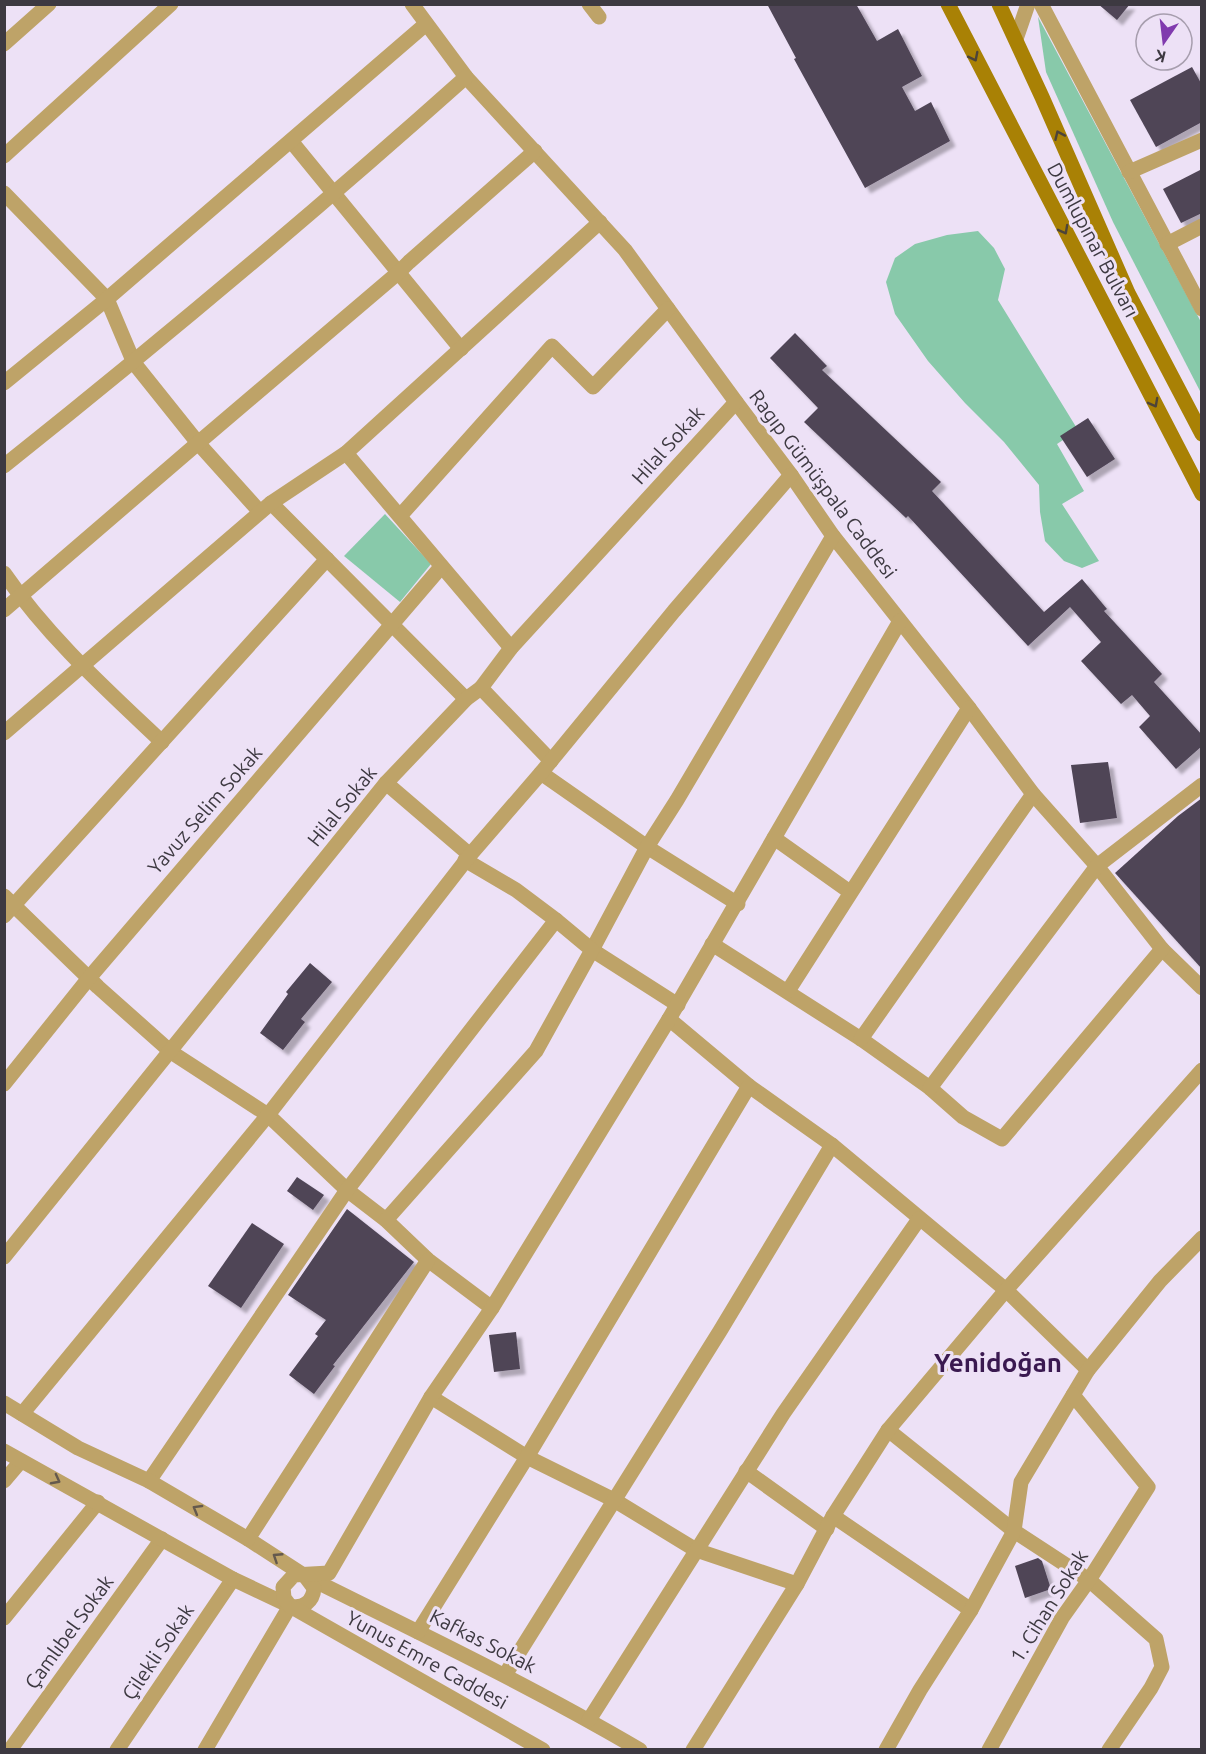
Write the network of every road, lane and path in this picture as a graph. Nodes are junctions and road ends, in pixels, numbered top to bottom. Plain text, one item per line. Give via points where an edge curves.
1 (49, 4) edge
2 (412, 4) edge
3 (589, 4) edge
4 (948, 4) edge
5 (999, 4) edge
6 (1028, 4) edge
7 (1041, 4) edge
8 (168, 6) edge
9 (599, 17) dead end
10 (426, 24) junction
11 (1016, 39) junction
12 (4, 44) edge
13 (466, 76) junction
14 (1202, 140) edge
15 (291, 141) junction
16 (535, 151) junction
17 (4, 156) edge
18 (1129, 172) junction
19 (4, 193) edge
20 (333, 193) junction
21 (600, 222) junction
22 (1202, 226) edge
23 (1167, 244) junction
24 (399, 272) junction
25 (107, 299) junction
26 (668, 309) junction
27 (1202, 309) edge
28 (460, 349) junction
29 (134, 363) junction
30 (4, 383) edge
31 (736, 402) junction
32 (1202, 434) edge
33 (198, 443) junction
34 (346, 453) junction
35 (4, 466) edge
36 (791, 475) junction
37 (1202, 494) edge
38 (266, 508) junction
39 (400, 516) junction
40 (833, 536) junction
41 (327, 559) junction
42 (441, 567) junction
43 (4, 573) edge
44 (20, 597) junction
45 (4, 610) edge
46 (900, 621) junction
47 (392, 625) junction
48 (511, 648) junction
49 (81, 666) junction
50 (481, 688) junction
51 (466, 699) junction
52 (969, 708) junction
53 (4, 733) edge
54 (162, 742) junction
55 (551, 761) junction
56 (541, 773) junction
57 (386, 783) junction
58 (1202, 785) edge
59 (1033, 794) junction
60 (774, 838) junction
61 (647, 847) junction
62 (468, 858) junction
63 (1097, 866) junction
64 (850, 892) junction
65 (738, 904) junction
66 (8, 905) edge
67 (556, 920) junction
68 (712, 944) junction
69 (1162, 948) junction
70 (592, 950) junction
71 (89, 978) junction
72 (1202, 988) edge
73 (788, 991) junction
74 (678, 1005) junction
75 (669, 1019) junction
76 (861, 1039) junction
77 (171, 1052) junction
78 (1202, 1070) edge
79 (4, 1084) edge
80 (749, 1086) junction
81 (930, 1088) junction
82 (268, 1115) junction
83 (832, 1145) junction
84 (347, 1190) junction
85 (919, 1219) junction
86 (386, 1220) junction
87 (1202, 1238) edge
88 (4, 1257) edge
89 (428, 1260) junction
90 (1006, 1290) junction
91 (492, 1308) junction
92 (1088, 1370) junction
93 (1073, 1395) junction
94 (431, 1397) junction
95 (4, 1403) edge
96 (22, 1414) junction
97 (888, 1430) junction
98 (4, 1451) edge
99 (528, 1457) junction
100 (21, 1461) junction
101 (746, 1471) junction
102 (4, 1481) edge
103 (149, 1481) junction
104 (614, 1500) junction
105 (98, 1502) junction
106 (830, 1522) junction
107 (1014, 1531) junction
108 (162, 1539) junction
109 (248, 1539) junction
110 (696, 1550) junction
111 (305, 1576) junction
112 (233, 1579) junction
113 (1089, 1581) junction
114 (797, 1584) junction
115 (290, 1606) junction
116 (970, 1610) junction
117 (4, 1618) edge
118 (418, 1632) junction
119 (505, 1675) junction
120 (589, 1720) junction
121 (208, 1748) edge
122 (10, 1749) edge
123 (117, 1749) edge
124 (543, 1749) edge
125 (640, 1749) edge
126 (693, 1749) edge
127 (886, 1749) edge
128 (989, 1749) edge
129 (1109, 1749) edge

1 - 12 street
2 - 10 street, Ragıp Gümüşpala Caddesi
3 - 9 street
4 -> 37 main road, Dumlupınar Bulvarı
5 - 11 main road, Dumlupınar Bulvarı
6 - 11 street
7 - 18 street
8 - 17 street
10 - 13 street, Ragıp Gümüşpala Caddesi
10 - 15 street
32 -> 11 main road, Dumlupınar Bulvarı via 1128,292
13 - 16 street, Ragıp Gümüşpala Caddesi
13 - 20 street
14 - 18 street
15 - 20 street
15 - 25 street
16 - 21 street, Ragıp Gümüşpala Caddesi
16 - 24 street
18 - 23 street
19 - 25 street
20 - 24 street
20 - 29 street
21 - 26 street, Ragıp Gümüşpala Caddesi
21 - 28 street
22 - 23 street
23 - 27 street
24 - 28 street
24 - 33 street
25 - 29 street
25 - 30 street
26 - 31 street, Ragıp Gümüşpala Caddesi
26 - 39 street via 592,387 552,346
28 - 34 street
29 - 33 street
29 - 35 street
31 - 36 street, Ragıp Gümüşpala Caddesi
31 - 48 street, Hilal Sokak
33 - 38 street
33 - 44 street
34 - 38 street
34 - 39 street
36 - 40 street, Ragıp Gümüşpala Caddesi
36 - 55 street
38 - 41 street
38 - 49 street
39 - 42 street
40 - 46 street, Ragıp Gümüşpala Caddesi
40 - 61 street
41 - 47 street
41 - 54 street
42 - 47 street, Yavuz Selim Sokak
42 - 48 street
43 - 44 street
44 - 45 street
44 - 49 street
46 - 52 street, Ragıp Gümüşpala Caddesi
46 - 60 street
47 - 51 street
47 - 71 street, Yavuz Selim Sokak
48 - 50 street, Hilal Sokak
49 - 53 street
49 - 54 street
50 - 51 street, Hilal Sokak
50 - 55 street
51 - 57 street, Hilal Sokak
52 - 59 street, Ragıp Gümüşpala Caddesi
52 - 64 street
54 - 66 street
55 - 56 street
56 - 61 street
56 - 62 street
57 - 62 street
57 - 77 street, Hilal Sokak
58 - 63 street
59 - 63 street, Ragıp Gümüşpala Caddesi
59 - 76 street
60 - 64 street
60 - 65 street
61 - 65 street
61 - 70 street
62 - 67 street
62 - 82 street
63 - 69 street, Ragıp Gümüşpala Caddesi
63 - 81 street
64 - 73 street
65 - 68 street
66 - 71 street
67 - 70 street
67 - 84 street
68 - 73 street
68 - 74 street
69 - 72 street, Ragıp Gümüşpala Caddesi
69 - 81 street via 1002,1140 963,1117
70 - 74 street
70 - 86 street via 537,1051
71 - 77 street
71 - 79 street, Yavuz Selim Sokak
73 - 76 street
74 - 75 street
75 - 80 street
75 - 91 street
76 - 81 street
77 - 82 street
77 - 88 street, Hilal Sokak
78 - 90 street
80 - 83 street
80 - 99 street
82 - 84 street
82 - 96 street
83 - 85 street
83 - 104 street
84 - 86 street
84 - 103 street
85 - 90 street
85 - 101 street
86 - 89 street
87 - 92 street via 1160,1281
89 - 91 street
89 - 109 street
90 - 92 street
90 - 97 street
91 - 94 street
92 - 93 street
93 - 107 street via 1021,1482
93 - 113 street, 1. Cihan Sokak via 1148,1487
94 - 99 street
94 - 111 street via 329,1573
95 - 96 street, Kafkas Sokak
96 - 103 street, Kafkas Sokak via 78,1448
97 - 106 street
97 - 107 street
98 - 100 street
99 - 104 street
99 - 118 street
100 - 102 street
100 -> 105 street
101 - 106 street
101 - 110 street
109 -> 103 street, Kafkas Sokak
104 - 110 street
104 - 119 street
105 - 108 street
105 - 117 street
106 - 114 street
106 - 116 street
107 - 113 street
107 - 116 street
108 - 112 street
108 - 122 street, Çamlıbel Sokak
111 -> 109 street, Kafkas Sokak
110 - 114 street
110 - 120 street
111 - 115 street via 294,1575 283,1587
111 - 115 street via 314,1588 311,1598 300,1607
111 - 118 street, Kafkas Sokak
112 - 115 street, Yunus Emre Caddesi
112 - 123 street, Çilekli Sokak
113 - 128 street, 1. Cihan Sokak via 1062,1618
113 - 129 street via 1156,1639 1162,1667
114 - 126 street
115 - 121 street
115 - 124 street, Yunus Emre Caddesi
116 - 127 street
118 - 119 street, Kafkas Sokak
119 - 120 street, Kafkas Sokak
120 - 125 street, Kafkas Sokak

